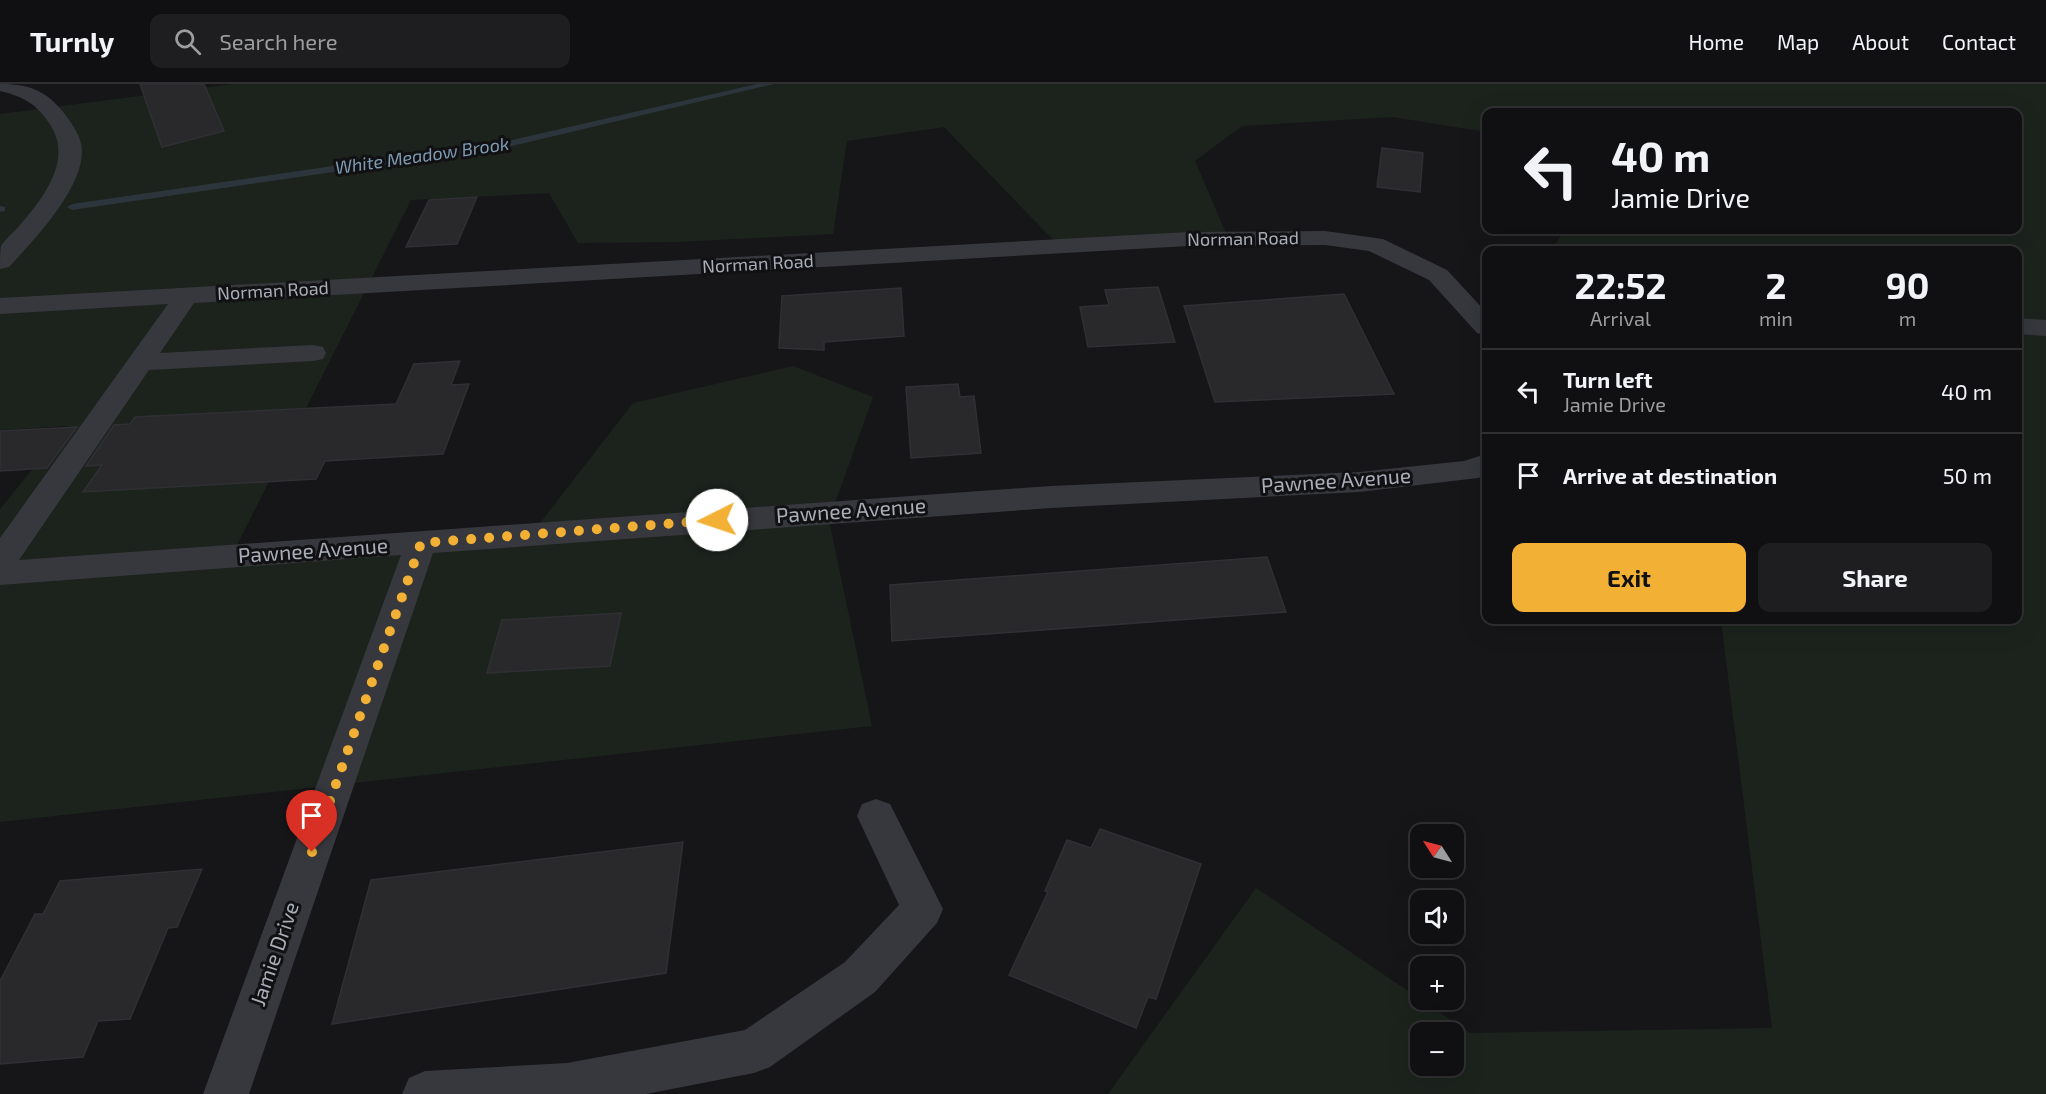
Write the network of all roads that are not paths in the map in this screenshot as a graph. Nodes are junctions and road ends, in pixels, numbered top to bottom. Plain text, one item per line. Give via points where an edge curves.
1 (0, 85) edge
2 (0, 262) edge
3 (187, 295) junction
4 (0, 306) edge
5 (1482, 323) edge
6 (2022, 326) edge
7 (2046, 328) edge
8 (313, 353) dead end
9 (140, 362) junction
10 (1482, 465) edge
11 (421, 543) junction
12 (0, 562) edge
13 (0, 573) edge
14 (876, 816) dead end
15 (226, 1094) edge
16 (425, 1094) edge

1 - 2 street via 34,95 58,118 71,149 65,178 41,215
3 - 4 street, Norman Road
3 - 5 street, Norman Road via 1188,239 1325,238 1375,244 1438,275
3 - 9 street
6 - 7 street
8 - 9 street
9 - 12 street
10 - 11 street, Pawnee Avenue via 1467,471 1359,482 1051,497
11 - 13 street, Pawnee Avenue
11 - 15 street, Jamie Drive
14 - 16 street via 922,909 860,977 754,1051 567,1086

